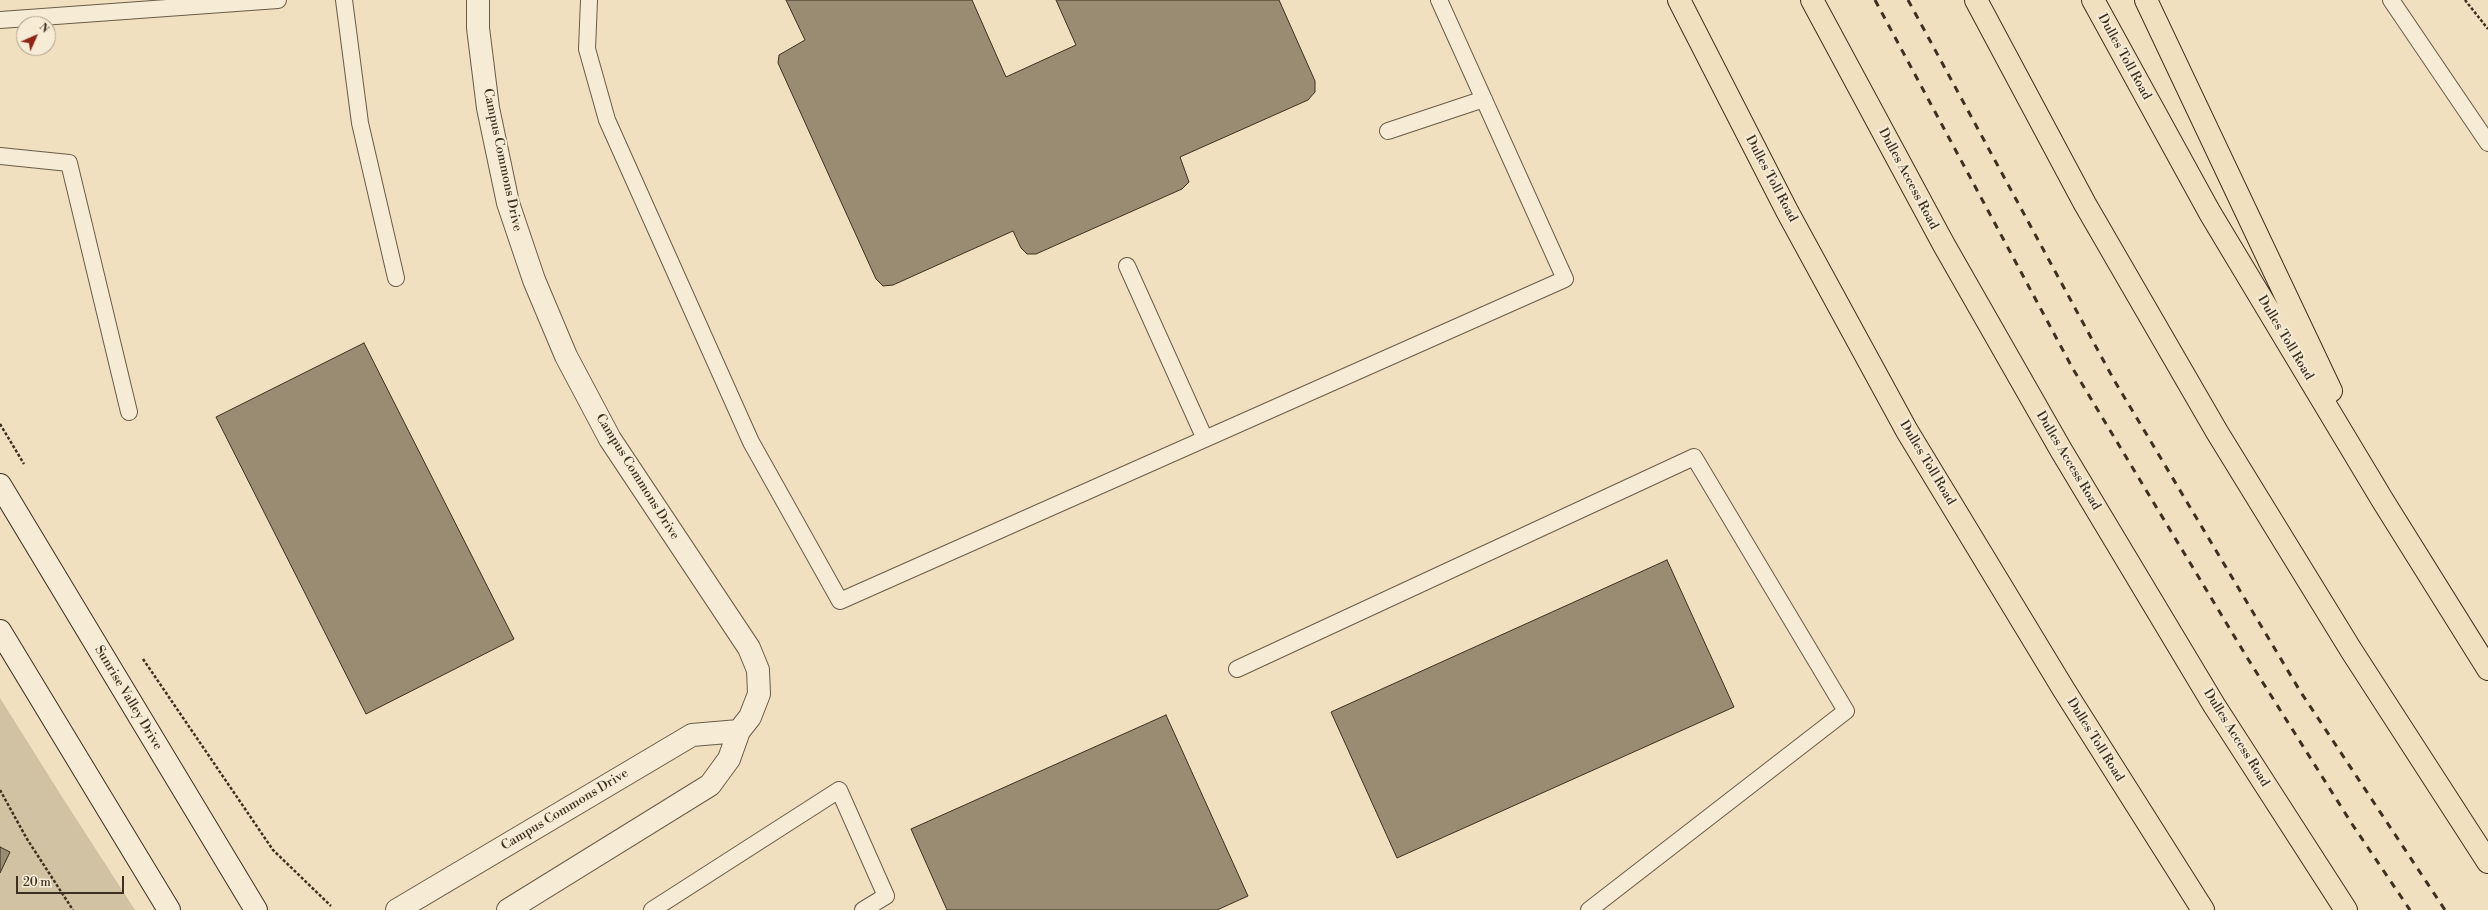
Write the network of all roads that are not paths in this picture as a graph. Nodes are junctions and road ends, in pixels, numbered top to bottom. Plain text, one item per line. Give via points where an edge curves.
1 (278, 0) edge
2 (344, 0) edge
3 (478, 0) edge
4 (589, 0) edge
5 (1439, 0) edge
6 (1673, 0) edge
7 (1679, 0) edge
8 (1812, 0) edge
9 (1976, 0) edge
10 (2093, 0) edge
11 (2146, 0) edge
12 (2392, 0) edge
13 (0, 20) edge
14 (1714, 70) junction
15 (1484, 99) junction
16 (1388, 131) dead end
17 (2488, 143) edge
18 (0, 156) edge
19 (1127, 266) dead end
20 (396, 278) dead end
21 (129, 412) dead end
22 (1205, 439) junction
23 (0, 485) edge
24 (2383, 501) junction
25 (0, 631) edge
26 (1237, 669) dead end
27 (2488, 669) edge
28 (739, 731) junction
29 (2488, 862) edge
30 (169, 910) edge
31 (256, 910) edge
32 (397, 910) edge
33 (508, 910) edge
34 (652, 910) edge
35 (863, 910) edge
36 (1589, 910) edge
37 (2202, 910) edge
38 (2346, 910) edge

1 - 13 lane
2 - 20 lane via 360,123
3 - 28 street, Campus Commons Drive via 478,28 488,108 508,203 534,280 566,356 610,440 749,648 758,670 758,694 750,717
4 - 22 lane via 587,49 606,120 751,442 840,601
5 - 15 lane
6 - 14 highway
7 - 14 highway, Dulles Toll Road
8 - 38 highway, Dulles Access Road via 1944,245 2061,450 2214,705
9 - 29 highway via 2085,204 2217,432 2359,664
10 - 24 highway, Dulles Toll Road via 2210,213
11 - 24 highway
12 - 17 lane
14 - 37 highway, Dulles Toll Road via 1907,431 2064,690
15 - 16 lane
15 - 22 lane via 1565,279
18 - 21 lane via 69,163
19 - 22 lane
23 - 31 street, Sunrise Valley Drive
24 - 27 highway, Dulles Toll Road
25 - 30 street
26 - 36 lane via 1694,457 1846,711
28 - 32 street, Campus Commons Drive via 692,735
28 - 33 street, Campus Commons Drive via 729,760 710,785
34 - 35 lane via 839,790 886,896

